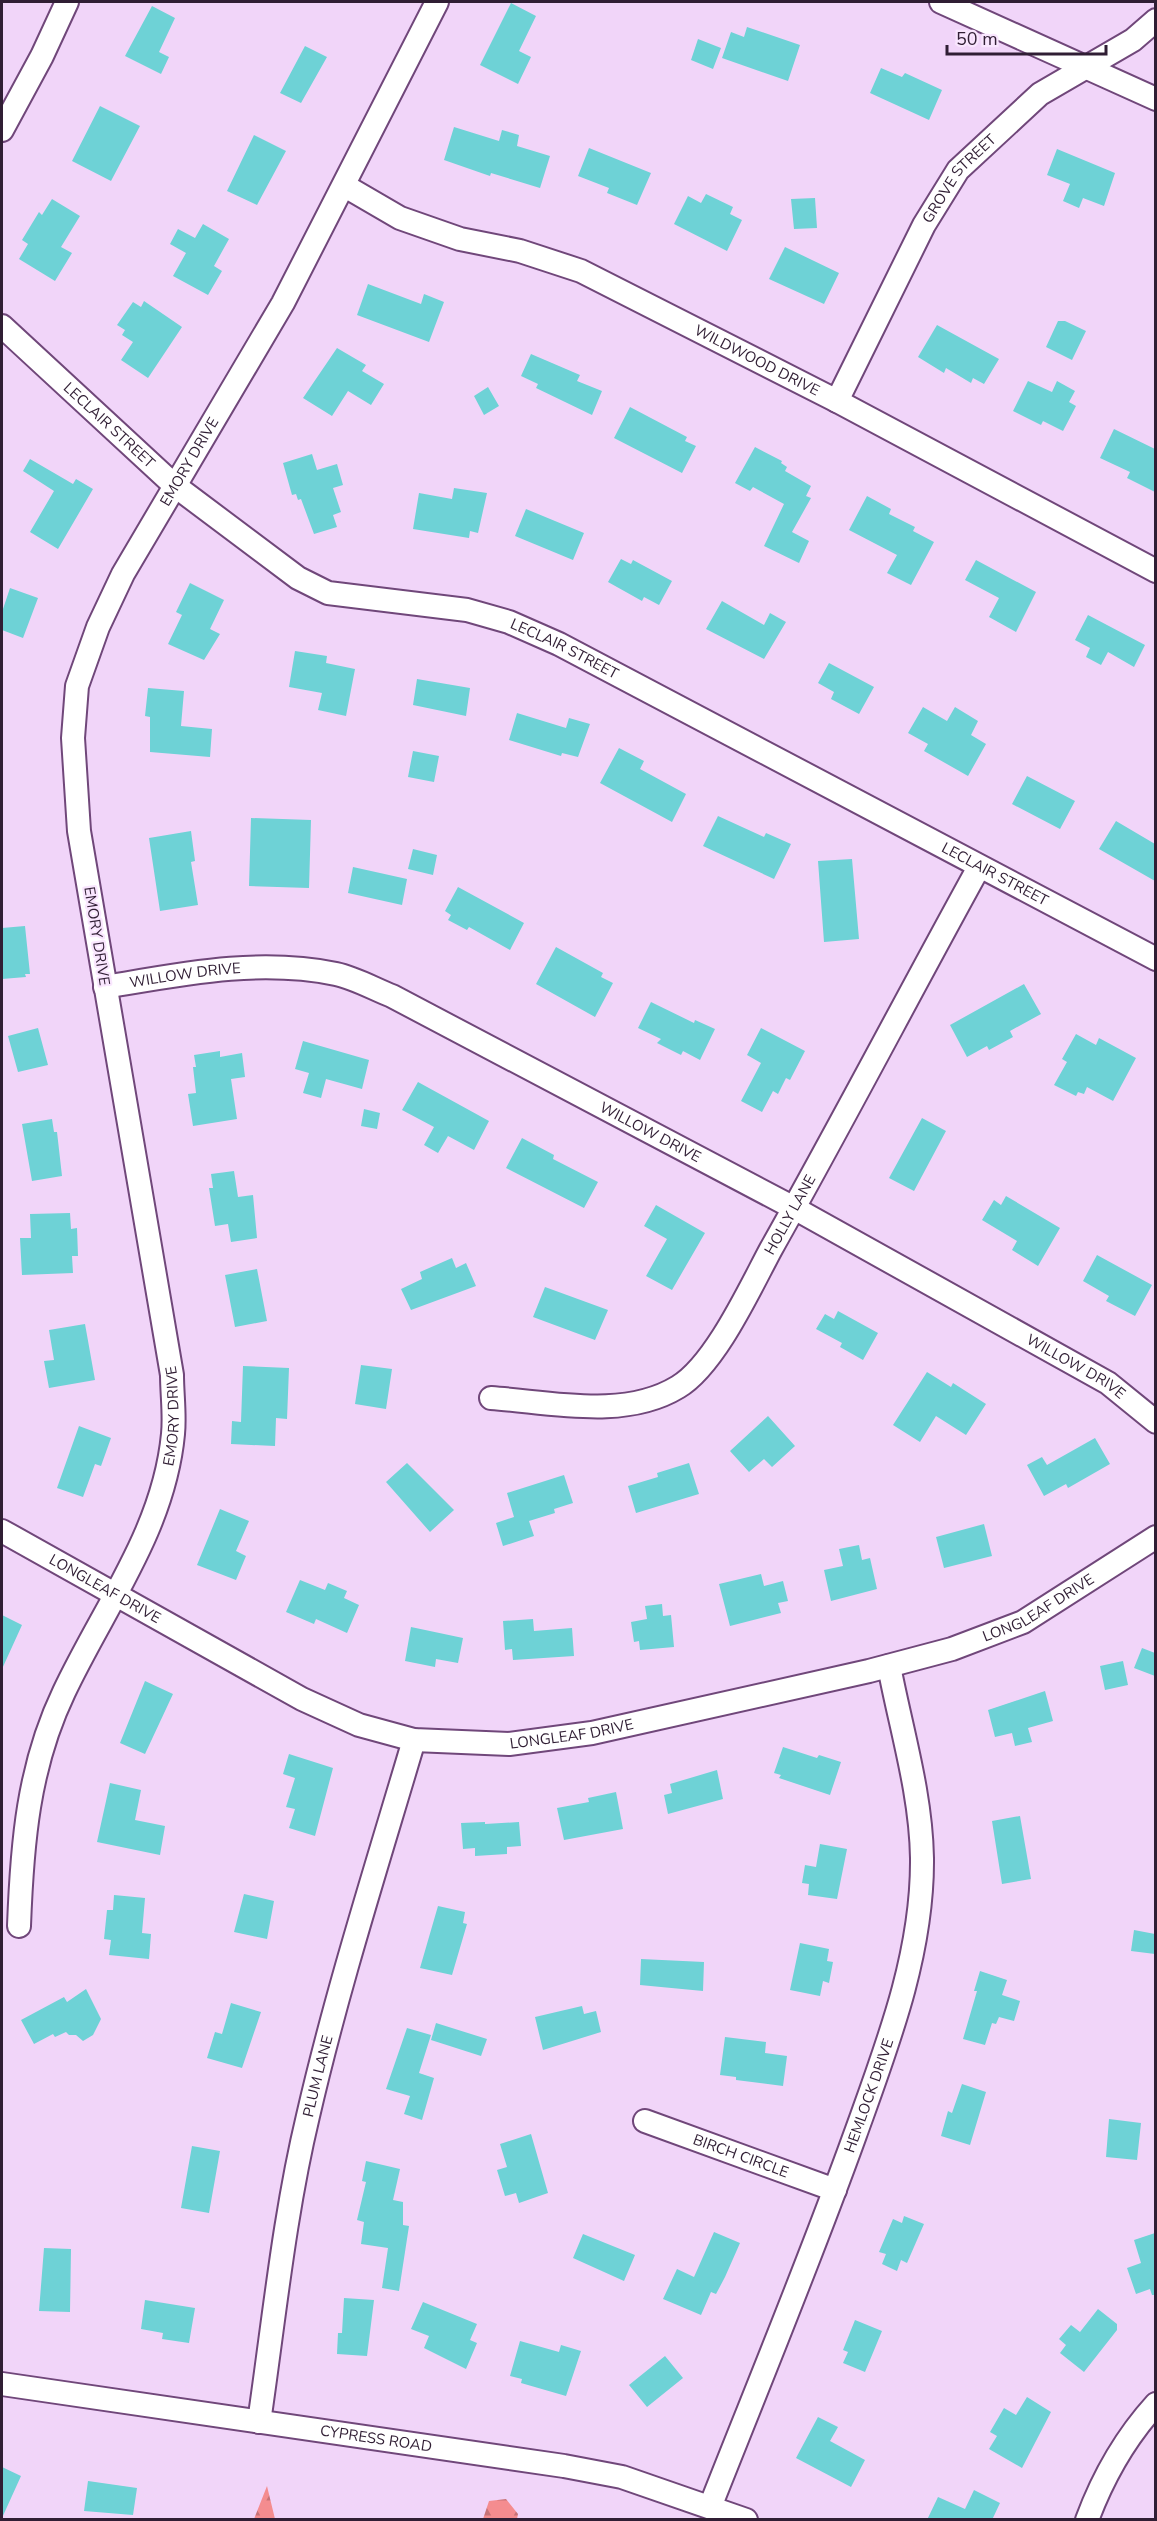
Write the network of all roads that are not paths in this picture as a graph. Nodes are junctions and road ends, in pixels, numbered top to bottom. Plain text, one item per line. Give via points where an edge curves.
1 (68, 2) edge
2 (437, 2) edge
3 (941, 2) edge
4 (1155, 20) edge
5 (1086, 67) junction
6 (1155, 99) edge
7 (2, 130) edge
8 (345, 186) junction
9 (2, 326) edge
10 (837, 401) junction
11 (174, 485) junction
12 (1155, 571) edge
13 (979, 867) junction
14 (1155, 959) edge
15 (105, 987) junction
16 (794, 1208) junction
17 (491, 1398) dead end
18 (1155, 1422) edge
19 (2, 1531) edge
20 (1155, 1537) edge
21 (116, 1594) junction
22 (889, 1666) junction
23 (414, 1740) junction
24 (19, 1926) dead end
25 (645, 2121) dead end
26 (835, 2190) junction
27 (2, 2384) edge
28 (1155, 2404) edge
29 (259, 2422) junction
30 (710, 2507) junction
31 (746, 2520) edge
32 (1087, 2520) edge

1 - 7 street
2 - 8 street, EMORY DRIVE
3 - 5 street
4 - 5 street, GROVE STREET via 1133,40
5 - 6 street
5 - 10 street, GROVE STREET via 1040,94 958,170 924,225
8 - 10 street, WILDWOOD DRIVE via 400,218 460,239 520,251 581,271
8 - 11 street, EMORY DRIVE via 283,303
9 - 11 street, LECLAIR STREET
10 - 12 street, WILDWOOD DRIVE
11 - 13 street, LECLAIR STREET via 298,578 328,593 467,610 519,627 559,644
11 - 15 street, EMORY DRIVE via 123,574 98,627 77,687 73,738 80,831
13 - 14 street, LECLAIR STREET
13 - 16 street, HOLLY LANE
15 - 16 street, WILLOW DRIVE via 222,968 284,967 339,975 392,996
15 - 21 street, EMORY DRIVE via 172,1375 174,1432 167,1475 148,1531
16 - 17 street, HOLLY LANE via 729,1325 703,1365 679,1387 645,1402 605,1406
16 - 18 street, WILLOW DRIVE via 1108,1383
19 - 21 street, LONGLEAF DRIVE
20 - 22 street, LONGLEAF DRIVE via 1023,1622 952,1649
21 - 23 street, LONGLEAF DRIVE via 302,1699 359,1725
21 - 24 street, EMORY DRIVE via 63,1693 33,1776 22,1853
22 - 23 street, LONGLEAF DRIVE via 592,1733 509,1744
22 - 26 street, HEMLOCK DRIVE via 917,1801 922,1858 919,1912 908,1977
23 - 29 street, PLUM LANE via 339,1992 307,2118
25 - 26 street, BIRCH CIRCLE
26 - 30 street, HEMLOCK DRIVE
27 - 29 street, CYPRESS ROAD
28 - 32 street via 1104,2479
29 - 30 street, CYPRESS ROAD via 622,2477
30 - 31 street, CYPRESS ROAD

